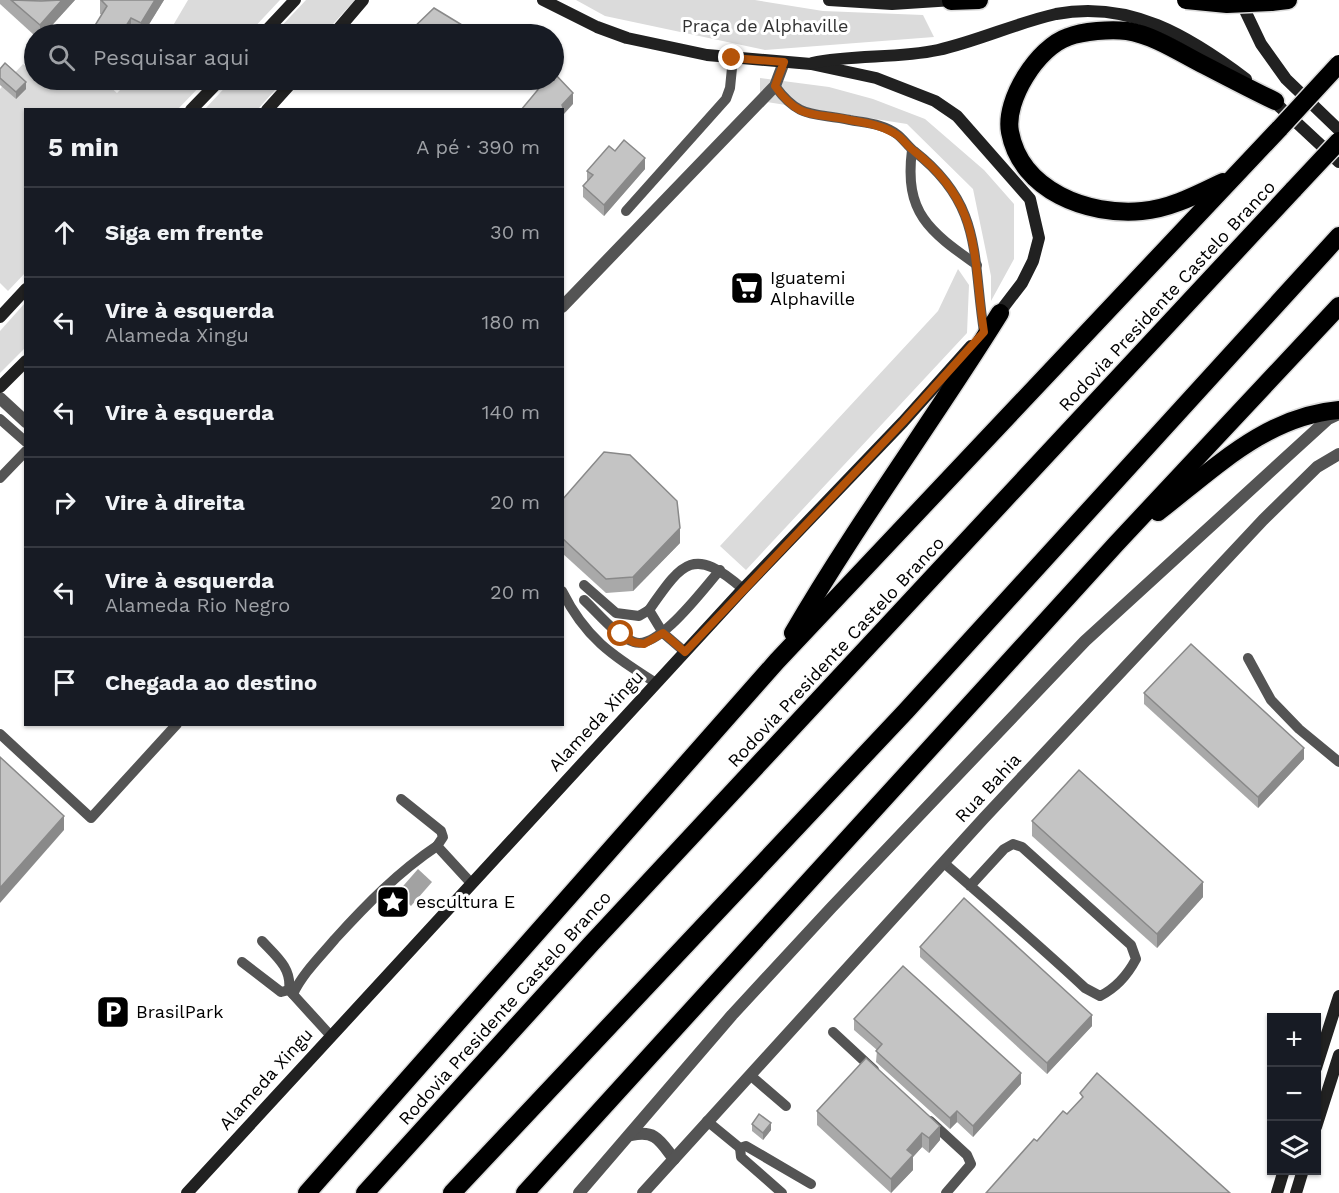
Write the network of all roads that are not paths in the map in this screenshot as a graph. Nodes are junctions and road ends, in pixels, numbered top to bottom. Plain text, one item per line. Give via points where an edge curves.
1 (295, 0) edge
2 (363, 0) edge
3 (543, 0) edge
4 (829, 0) edge
5 (957, 0) edge
6 (979, 0) edge
7 (1186, 0) edge
8 (1240, 0) edge
9 (1280, 1) edge
10 (272, 24) edge
11 (343, 24) edge
12 (732, 58) junction
13 (784, 62) junction
14 (811, 63) junction
15 (1339, 64) edge
16 (775, 86) junction
17 (210, 90) edge
18 (285, 90) edge
19 (1275, 101) junction
20 (193, 108) edge
21 (269, 108) edge
22 (1339, 130) edge
23 (1339, 141) edge
24 (912, 150) junction
25 (1339, 162) edge
26 (1233, 178) junction
27 (626, 211) dead end
28 (1339, 236) edge
29 (977, 265) junction
30 (24, 291) edge
31 (564, 305) edge
32 (1339, 306) edge
33 (1000, 313) junction
34 (0, 316) edge
35 (984, 332) junction
36 (24, 364) edge
37 (0, 387) edge
38 (0, 398) edge
39 (1339, 412) edge
40 (0, 419) edge
41 (24, 420) edge
42 (24, 440) edge
43 (24, 453) edge
44 (1339, 454) edge
45 (0, 478) edge
46 (1116, 544) junction
47 (720, 570) junction
48 (584, 585) dead end
49 (743, 589) junction
50 (564, 595) edge
51 (584, 600) dead end
52 (649, 610) junction
53 (663, 633) junction
54 (685, 652) junction
55 (1248, 658) dead end
56 (777, 661) junction
57 (656, 683) junction
58 (175, 726) edge
59 (0, 734) edge
60 (1339, 762) edge
61 (401, 799) dead end
62 (437, 846) junction
63 (944, 863) junction
64 (471, 883) junction
65 (970, 886) junction
66 (262, 941) dead end
67 (242, 962) dead end
68 (291, 992) junction
69 (1339, 996) edge
70 (833, 1032) dead end
71 (330, 1035) junction
72 (1339, 1055) edge
73 (1317, 1067) edge
74 (750, 1075) junction
75 (883, 1078) edge
76 (786, 1106) dead end
77 (925, 1117) edge
78 (706, 1121) junction
79 (1319, 1121) edge
80 (632, 1135) junction
81 (740, 1148) junction
82 (674, 1158) junction
83 (1282, 1175) edge
84 (1301, 1175) edge
85 (811, 1184) dead end
86 (187, 1193) edge
87 (307, 1193) edge
88 (365, 1193) edge
89 (452, 1193) edge
90 (525, 1193) edge
91 (579, 1193) edge
92 (643, 1193) edge
93 (782, 1193) edge
94 (946, 1193) edge
95 (1277, 1193) edge
96 (1296, 1193) edge

1 - 10 main road
2 - 11 main road
3 - 12 main road via 627,38
4 - 5 main road via 892,4
5 - 6 highway
7 - 9 highway, bridge via 1227,4
8 - 22 main road via 1261,44 1286,79
12 - 13 main road
12 - 27 lane via 726,99
13 - 14 main road
13 - 16 street
14 - 19 main road via 924,53 1055,14 1106,11 1160,23 1208,51
14 - 33 main road, Alameda Xingu via 908,89 957,116 1030,199 1038,238 1033,261
15 - 26 highway, Rodovia Presidente Castelo Branco, bridge
16 - 24 lane via 788,104 804,113 879,125 896,134
16 - 31 street
17 - 20 main road
18 - 21 main road
19 - 25 main road
19 - 26 highway via 1168,46 1127,32 1066,37 1020,82 1011,106 1009,131 1018,155 1032,176 1075,203 1099,209 1142,211 1188,198
23 - 88 highway, Rodovia Presidente Castelo Branco, bridge via 591,944
24 - 29 lane via 934,166 954,190 970,225
24 - 29 lane via 910,175 918,212 933,231
26 - 56 highway, Rodovia Presidente Castelo Branco
28 - 89 highway via 906,711
29 - 35 lane
30 - 34 main road
32 - 46 highway
33 - 35 main road, Alameda Xingu
33 - 56 highway via 825,578
35 - 49 main road, Alameda Xingu
36 - 37 main road
38 - 41 street
39 - 46 highway via 1312,412 1257,437
39 - 80 street via 1085,641 732,1015
40 - 42 lane
43 - 45 lane
44 - 63 street, Rua Bahia via 1295,486
46 - 90 highway
47 - 49 lane
47 - 52 lane via 700,562 685,566
47 - 53 lane
48 - 52 lane via 616,614 639,616
49 - 54 main road, Alameda Xingu
50 - 57 lane via 590,636
51 - 53 lane via 633,642 644,644
52 - 53 lane
53 - 54 lane
54 - 57 main road, Alameda Xingu
55 - 60 lane via 1271,700
56 - 87 highway, Rodovia Presidente Castelo Branco
57 - 64 main road, Alameda Xingu
58 - 59 lane via 91,818
61 - 62 lane via 441,831 443,837
62 - 64 lane
62 - 68 lane via 370,900
63 - 65 lane
63 - 74 street, Rua Bahia
64 - 71 main road, Alameda Xingu
65 - 65 lane via 1092,994 1100,996 1112,990 1136,959 1131,945 1022,847 1013,844 1004,849
66 - 68 lane via 286,966
67 - 68 lane via 281,992
68 - 71 lane
69 - 73 main road
70 - 75 lane
71 - 86 main road, Alameda Xingu
72 - 79 main road
74 - 76 lane
74 - 78 street, Rua Bahia
77 - 94 lane via 967,1155 971,1164
78 - 81 lane
78 - 82 street, Rua Bahia
80 - 82 street via 646,1132 657,1138
80 - 91 street
81 - 85 lane via 746,1146
81 - 93 lane via 741,1157
82 - 92 street, Rua Bahia
83 - 95 main road
84 - 96 main road

